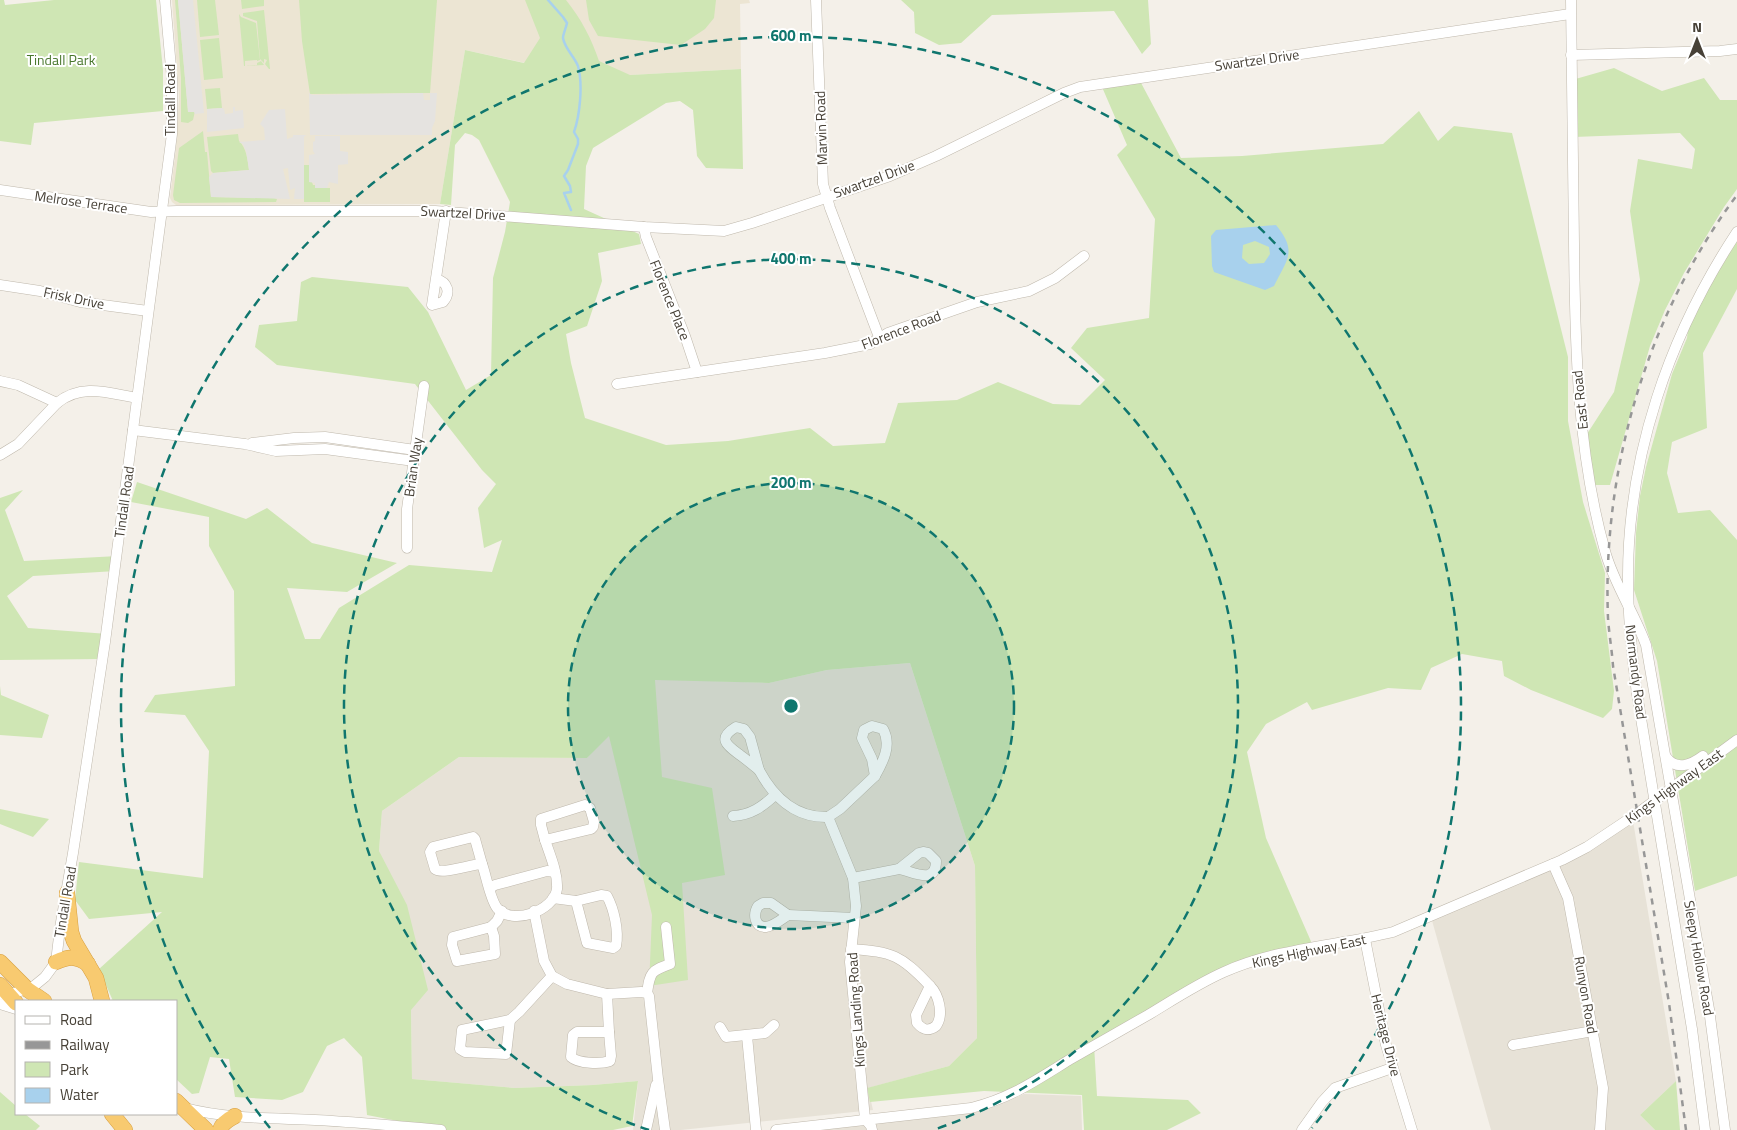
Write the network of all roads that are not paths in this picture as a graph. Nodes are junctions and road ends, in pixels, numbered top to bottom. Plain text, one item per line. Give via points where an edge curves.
1 (165, 0) edge
2 (816, 0) edge
3 (1571, 0) edge
4 (1570, 14) junction
5 (1737, 49) edge
6 (1571, 55) junction
7 (0, 190) edge
8 (827, 197) junction
9 (446, 211) junction
10 (162, 212) junction
11 (644, 227) junction
12 (1737, 232) edge
13 (1084, 256) dead end
14 (436, 278) dead end
15 (0, 285) edge
16 (148, 311) junction
17 (879, 337) junction
18 (697, 372) junction
19 (0, 381) edge
20 (617, 384) dead end
21 (424, 386) dead end
22 (137, 398) junction
23 (57, 402) junction
24 (133, 430) junction
25 (310, 437) junction
26 (355, 441) junction
27 (245, 444) junction
28 (310, 449) junction
29 (354, 452) junction
30 (0, 455) edge
31 (414, 456) junction
32 (407, 548) dead end
33 (1628, 605) junction
34 (1737, 739) edge
35 (1666, 757) junction
36 (759, 770) dead end
37 (875, 776) dead end
38 (1671, 787) junction
39 (775, 795) junction
40 (1655, 800) junction
41 (733, 816) dead end
42 (828, 816) junction
43 (545, 840) junction
44 (482, 864) junction
45 (1553, 864) junction
46 (899, 869) dead end
47 (555, 872) junction
48 (853, 878) junction
49 (490, 888) junction
50 (67, 893) junction
51 (553, 898) junction
52 (576, 901) junction
53 (502, 911) junction
54 (534, 911) junction
55 (788, 915) dead end
56 (854, 918) junction
57 (491, 927) junction
58 (666, 927) dead end
59 (1365, 939) junction
60 (851, 949) junction
61 (0, 962) edge
62 (56, 962) junction
63 (88, 964) junction
64 (552, 976) junction
65 (930, 986) dead end
66 (28, 990) junction
67 (647, 993) junction
68 (607, 994) junction
69 (5, 996) edge
70 (43, 1000) edge
71 (102, 1000) edge
72 (15, 1008) edge
73 (510, 1020) junction
74 (774, 1025) dead end
75 (720, 1028) dead end
76 (1593, 1031) junction
77 (609, 1032) junction
78 (747, 1036) junction
79 (1513, 1046) dead end
80 (1392, 1068) junction
81 (658, 1079) junction
82 (180, 1104) edge
83 (113, 1115) edge
84 (235, 1116) junction
85 (865, 1120) junction
86 (125, 1130) edge
87 (206, 1130) edge
88 (220, 1130) edge
89 (441, 1130) edge
90 (646, 1130) edge
91 (665, 1130) edge
92 (756, 1130) edge
93 (776, 1130) edge
94 (861, 1130) edge
95 (872, 1130) edge
96 (1302, 1130) edge
97 (1412, 1130) edge
98 (1600, 1130) edge
99 (1705, 1130) edge
100 (1724, 1130) edge

1 - 10 street, Tindall Road via 172,122
2 - 8 street, Marvin Road via 823,184
3 - 4 street, East Road
4 - 6 street, East Road
4 - 8 street, Swartzel Drive via 1080,87 890,176
5 - 6 street
6 - 33 street, East Road via 1576,360 1583,430 1589,480 1605,552
7 - 10 street, Melrose Terrace
8 - 11 street, Swartzel Drive via 724,230
8 - 17 street, Marvin Road
9 - 10 street, Swartzel Drive
9 - 11 street, Swartzel Drive
9 - 14 street
10 - 16 street, Tindall Road
11 - 18 street, Florence Place
12 - 33 street, Normandy Road via 1693,306 1654,407 1633,507
13 - 17 street, Florence Road via 1055,278 1029,291 977,302
15 - 16 street, Frisk Drive via 80,302
16 - 22 street, Tindall Road
17 - 18 street, Florence Road via 861,346
18 - 20 street, Florence Road
19 - 23 street
21 - 31 street, Brian Way
22 - 23 street via 88,390 70,393
22 - 24 street, Tindall Road
23 - 30 street via 18,444
24 - 27 street
24 - 50 street, Tindall Road
25 - 26 street
25 - 27 street
25 - 28 street
26 - 29 street
26 - 31 street
27 - 28 street via 276,451
28 - 29 street
29 - 31 street
31 - 32 street, Brian Way via 407,509
33 - 35 street, East Road via 1646,644
33 - 40 street, Normandy Road via 1637,694
34 - 35 street via 1686,765 1672,764
34 - 38 street, Kings Highway East
35 - 38 street, East Road
36 - 39 street
37 - 42 street
38 - 40 street, Kings Highway East
38 - 100 street, Sleepy Hollow Road via 1708,1010
39 - 41 street via 754,812
39 - 42 street via 800,812 815,817
40 - 45 street, Kings Highway East via 1599,840
40 - 99 street, Normandy Road
42 - 48 street, Kings Landing Road
43 - 43 street via 591,829 594,825 590,808 585,805 543,817 540,821
43 - 47 street
44 - 44 street via 438,872 431,850 473,837
44 - 49 street
45 - 59 street, Kings Highway East via 1410,926
45 - 76 street, Runyon Road via 1568,898
46 - 48 street
47 - 49 street via 547,871
47 - 51 street via 557,890
48 - 56 street, Kings Landing Road
49 - 53 street via 497,908
50 - 62 street, Tindall Road
50 - 63 highway via 71,932
51 - 52 street
51 - 54 street
52 - 52 street via 607,896 617,933 614,948 587,943
53 - 54 street via 515,916
53 - 57 street
54 - 64 street via 544,961
55 - 56 street
56 - 60 street, Kings Landing Road
57 - 57 street via 495,954 457,960 453,937
58 - 67 street via 670,964 651,973
59 - 80 street, Heritage Drive
59 - 85 street, Kings Highway East via 1260,959 1224,972 1000,1100 971,1108
60 - 65 street via 891,954
60 - 85 street, Kings Landing Road
61 - 66 highway
62 - 63 highway via 70,957
62 - 66 street
63 - 71 highway via 99,985
64 - 68 street via 567,984
64 - 73 street
66 - 69 street
66 - 70 highway
67 - 68 street
67 - 81 street
68 - 77 street
69 - 72 street
73 - 73 street via 506,1054 464,1052 460,1049 462,1030
74 - 78 street via 765,1033
75 - 78 street via 726,1037
76 - 79 street
76 - 98 street, Runyon Road via 1603,1088
77 - 77 street via 610,1061 596,1063 572,1057 574,1033
78 - 92 street
80 - 96 street via 1335,1088
80 - 97 street, Heritage Drive
81 - 90 street
81 - 91 street
82 - 84 street via 210,1114
82 - 87 highway
83 - 86 highway
84 - 88 highway
84 - 89 street
85 - 93 street, Kings Highway East
85 - 94 street
85 - 95 street

